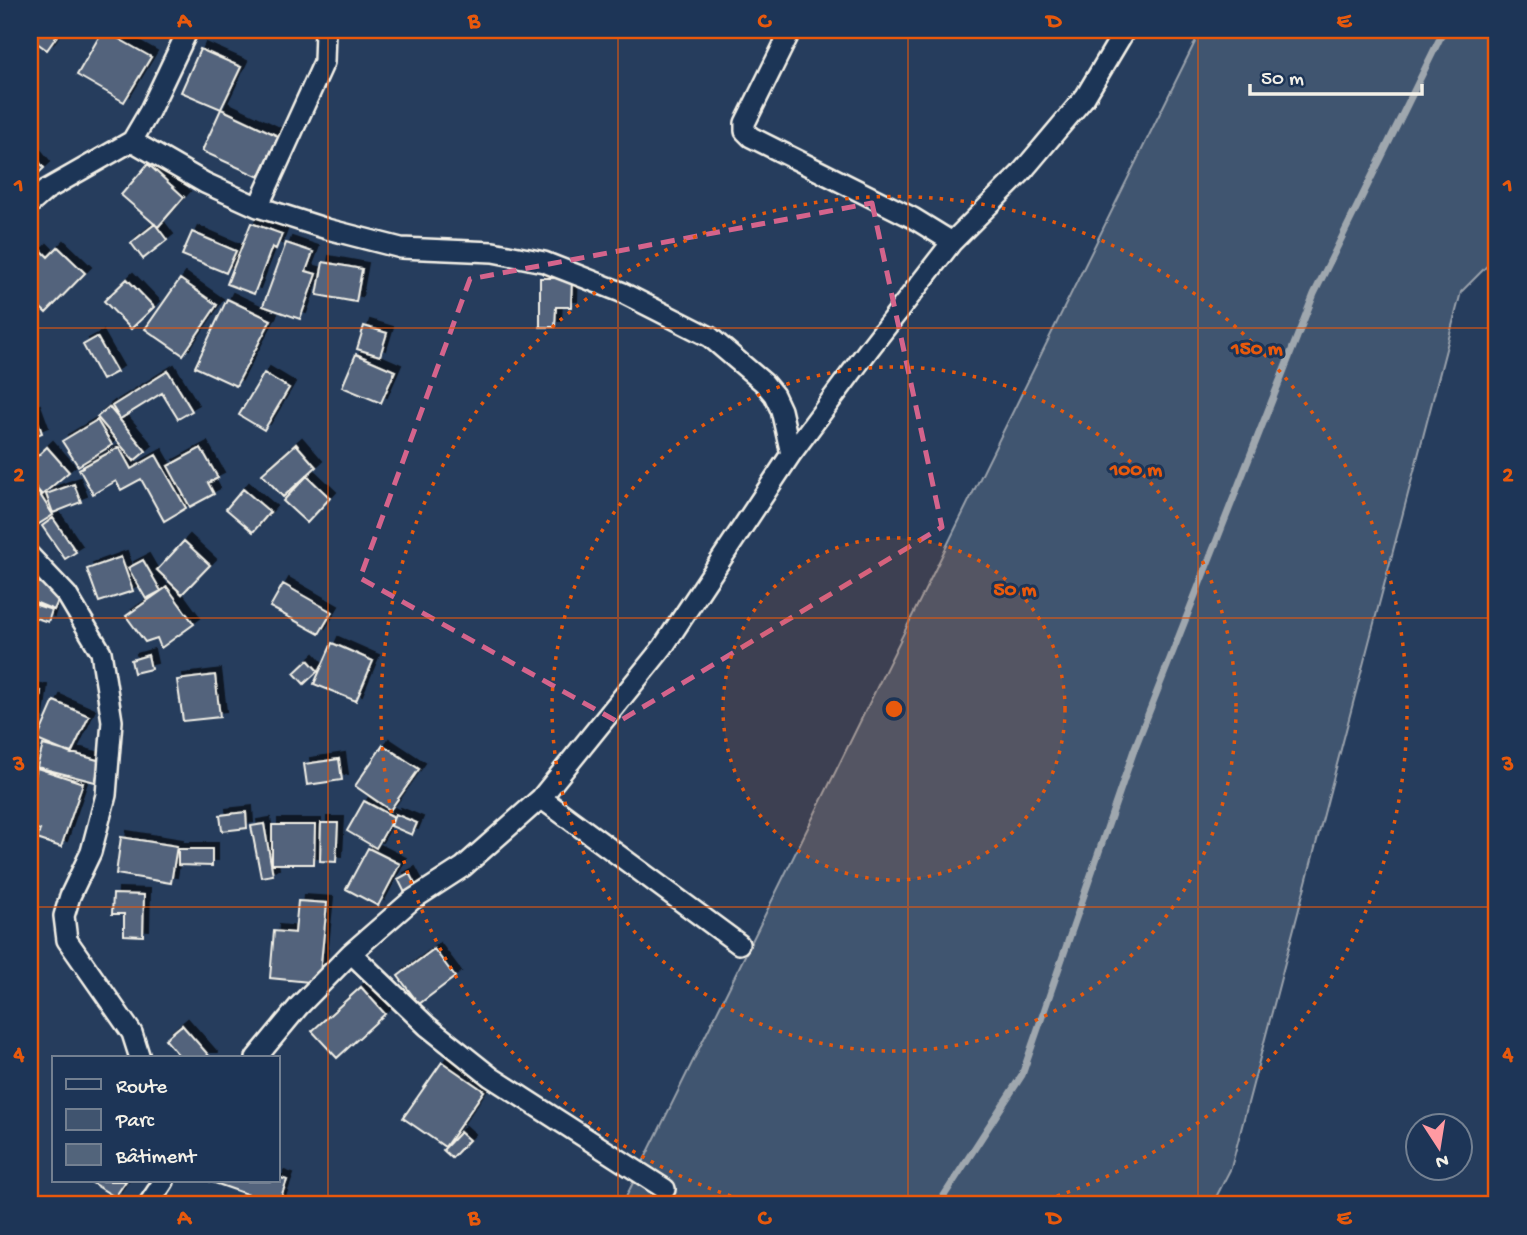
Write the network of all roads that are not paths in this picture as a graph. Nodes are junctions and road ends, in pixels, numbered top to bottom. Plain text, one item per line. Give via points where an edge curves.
1 (188, 30) edge
2 (325, 30) edge
3 (791, 30) edge
4 (1125, 30) edge
5 (132, 141) junction
6 (30, 204) edge
7 (258, 207) junction
8 (952, 242) junction
9 (791, 454) junction
10 (30, 556) edge
11 (541, 798) junction
12 (738, 944) dead end
13 (351, 953) junction
14 (138, 1056) edge
15 (258, 1056) edge
16 (665, 1189) dead end

1 - 5 street
2 - 7 street via 324,62
3 - 8 street via 745,131
4 - 8 street via 1085,97 1020,174
5 - 6 street via 46,190
5 - 7 street
7 - 9 street via 401,247 493,252 544,262 621,292 710,337 764,383 781,410
8 - 9 street
9 - 11 street via 663,648
10 - 14 street via 67,595 101,652 112,721 106,795 91,852 64,916 67,940 132,1033
11 - 12 street
11 - 13 street via 463,867 412,900
13 - 15 street
13 - 16 street via 427,1026 491,1076

